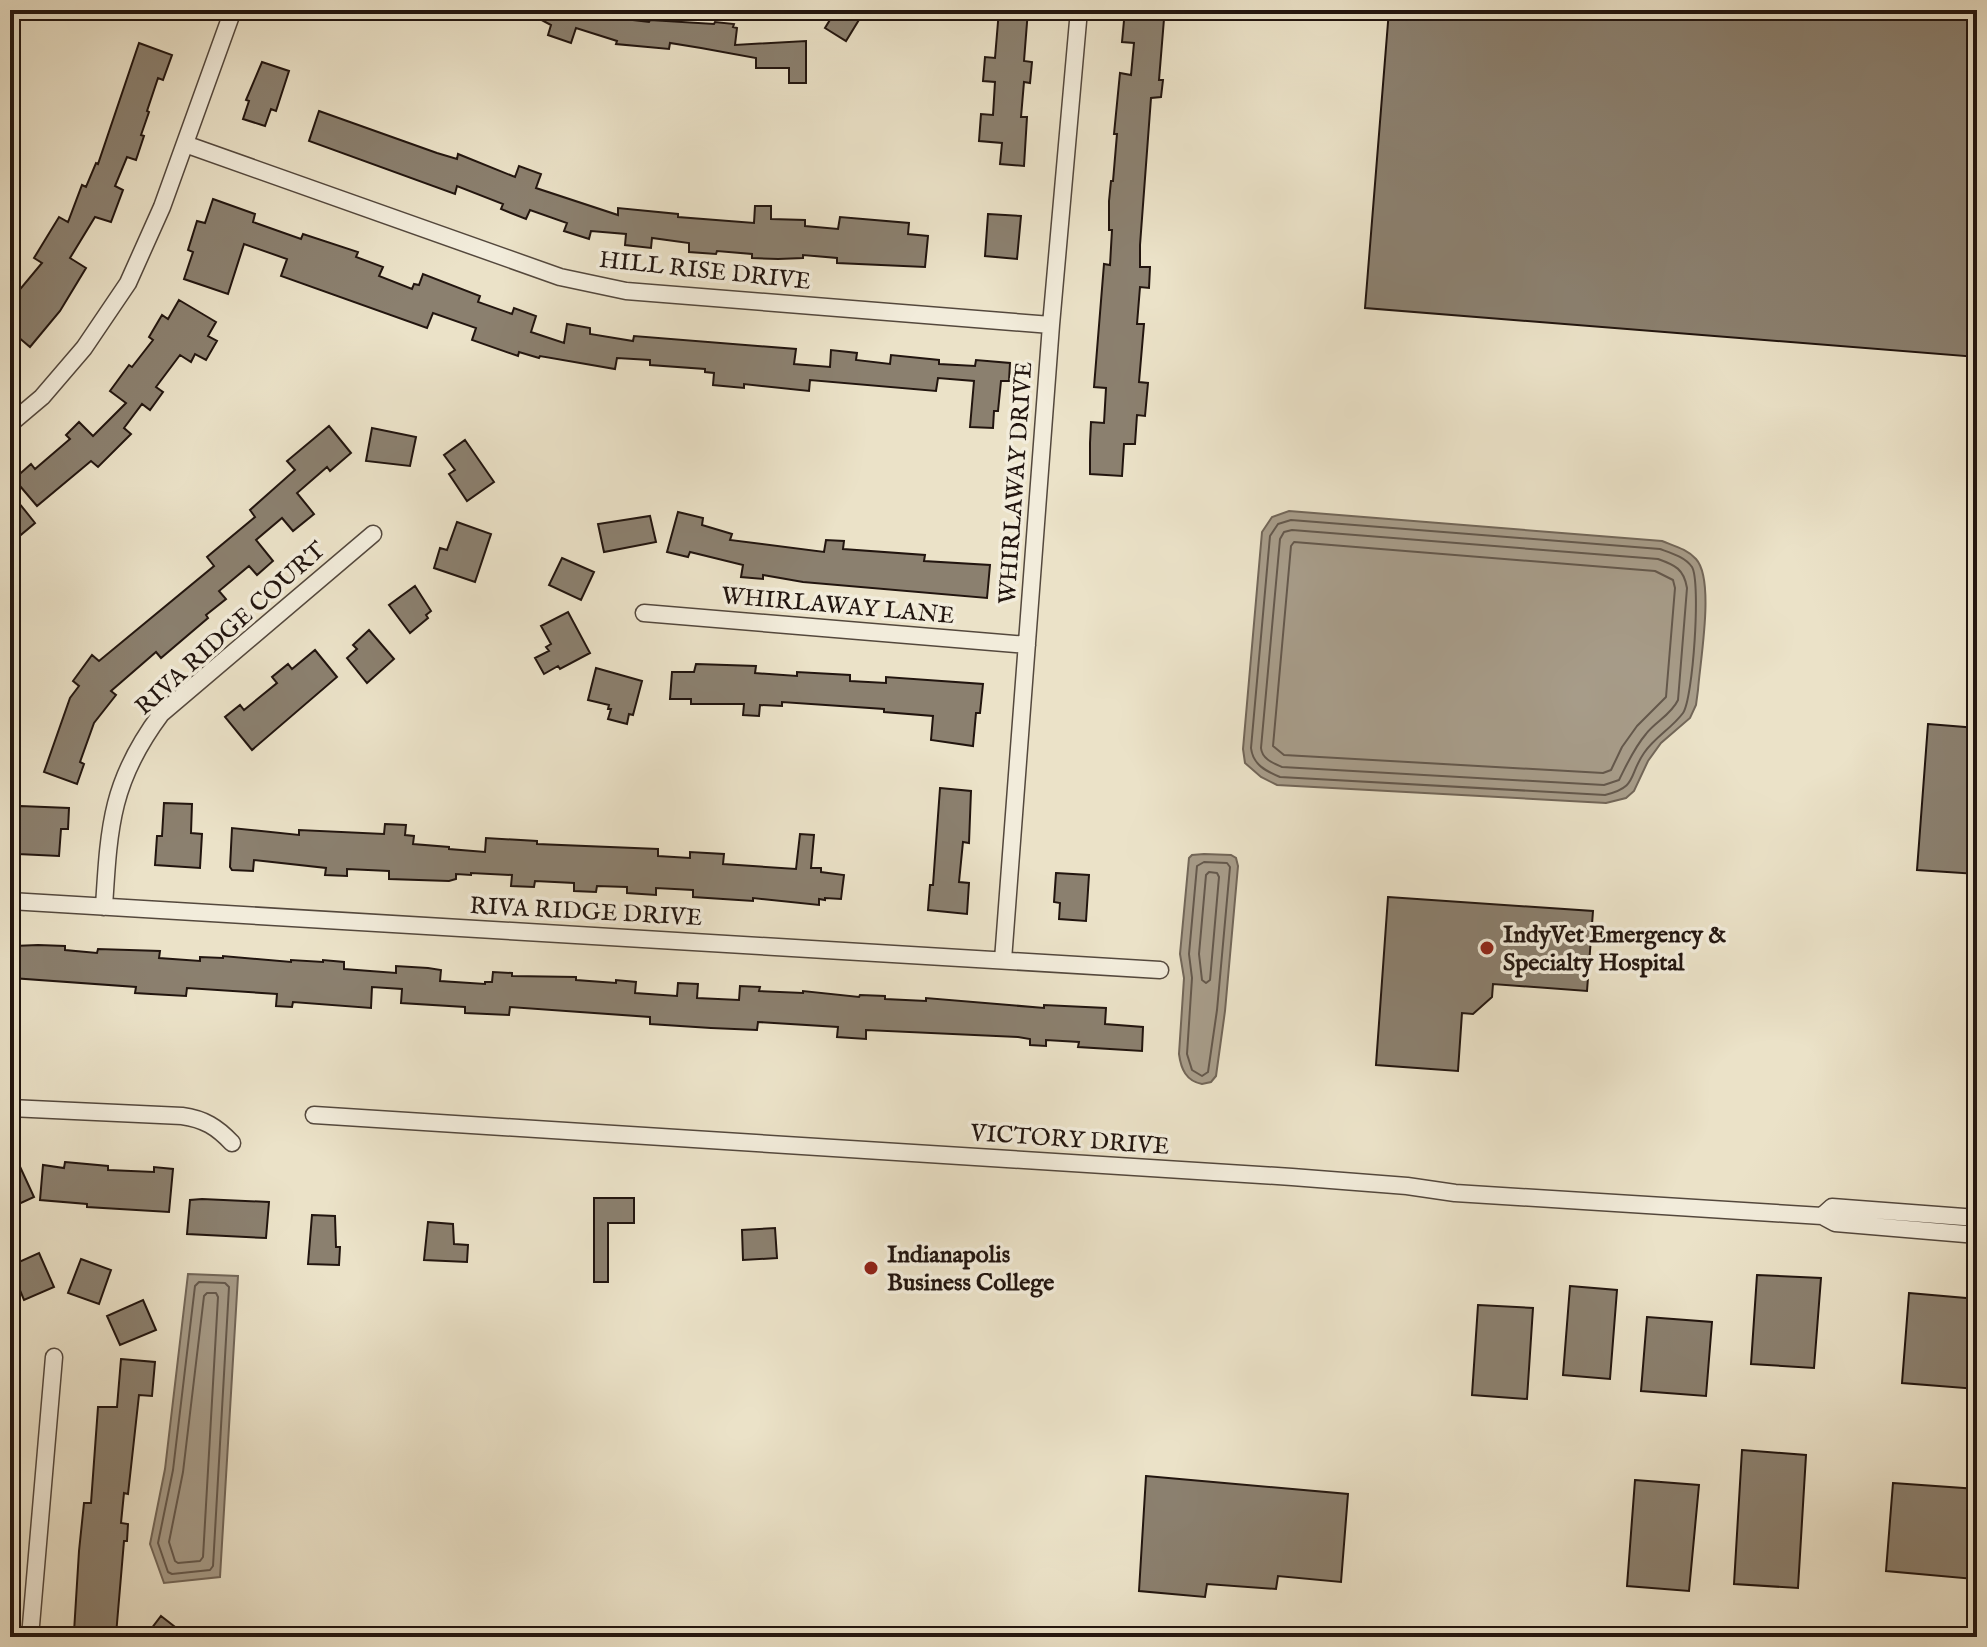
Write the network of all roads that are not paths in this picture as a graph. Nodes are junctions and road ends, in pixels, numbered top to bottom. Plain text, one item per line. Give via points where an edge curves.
1 (233, 10) edge
2 (1079, 10) edge
3 (185, 144) junction
4 (1051, 325) junction
5 (10, 424) edge
6 (373, 534) dead end
7 (644, 613) dead end
8 (1027, 645) junction
9 (10, 901) edge
10 (104, 907) junction
11 (1003, 960) junction
12 (1160, 970) dead end
13 (10, 1108) edge
14 (314, 1115) dead end
15 (232, 1143) dead end
16 (1822, 1216) junction
17 (1977, 1218) edge
18 (1977, 1235) edge
19 (54, 1357) dead end
20 (30, 1637) edge

1 - 3 street
2 - 4 street, WHIRLAWAY DRIVE
3 - 4 street, HILL RISE DRIVE via 560,277 626,291
3 - 5 street via 151,237 107,317 57,380
4 - 8 street, WHIRLAWAY DRIVE
6 - 10 street, RIVA RIDGE COURT via 161,714 140,743 113,810
7 - 8 street, WHIRLAWAY LANE
8 - 11 street, WHIRLAWAY DRIVE
9 - 10 street, RIVA RIDGE DRIVE
10 - 11 street, RIVA RIDGE DRIVE
11 - 12 street, RIVA RIDGE DRIVE
13 - 15 street via 182,1116 207,1122
14 - 16 street, VICTORY DRIVE
16 - 17 street, VICTORY DRIVE via 1832,1207
16 - 18 street, VICTORY DRIVE via 1835,1223
19 - 20 street

